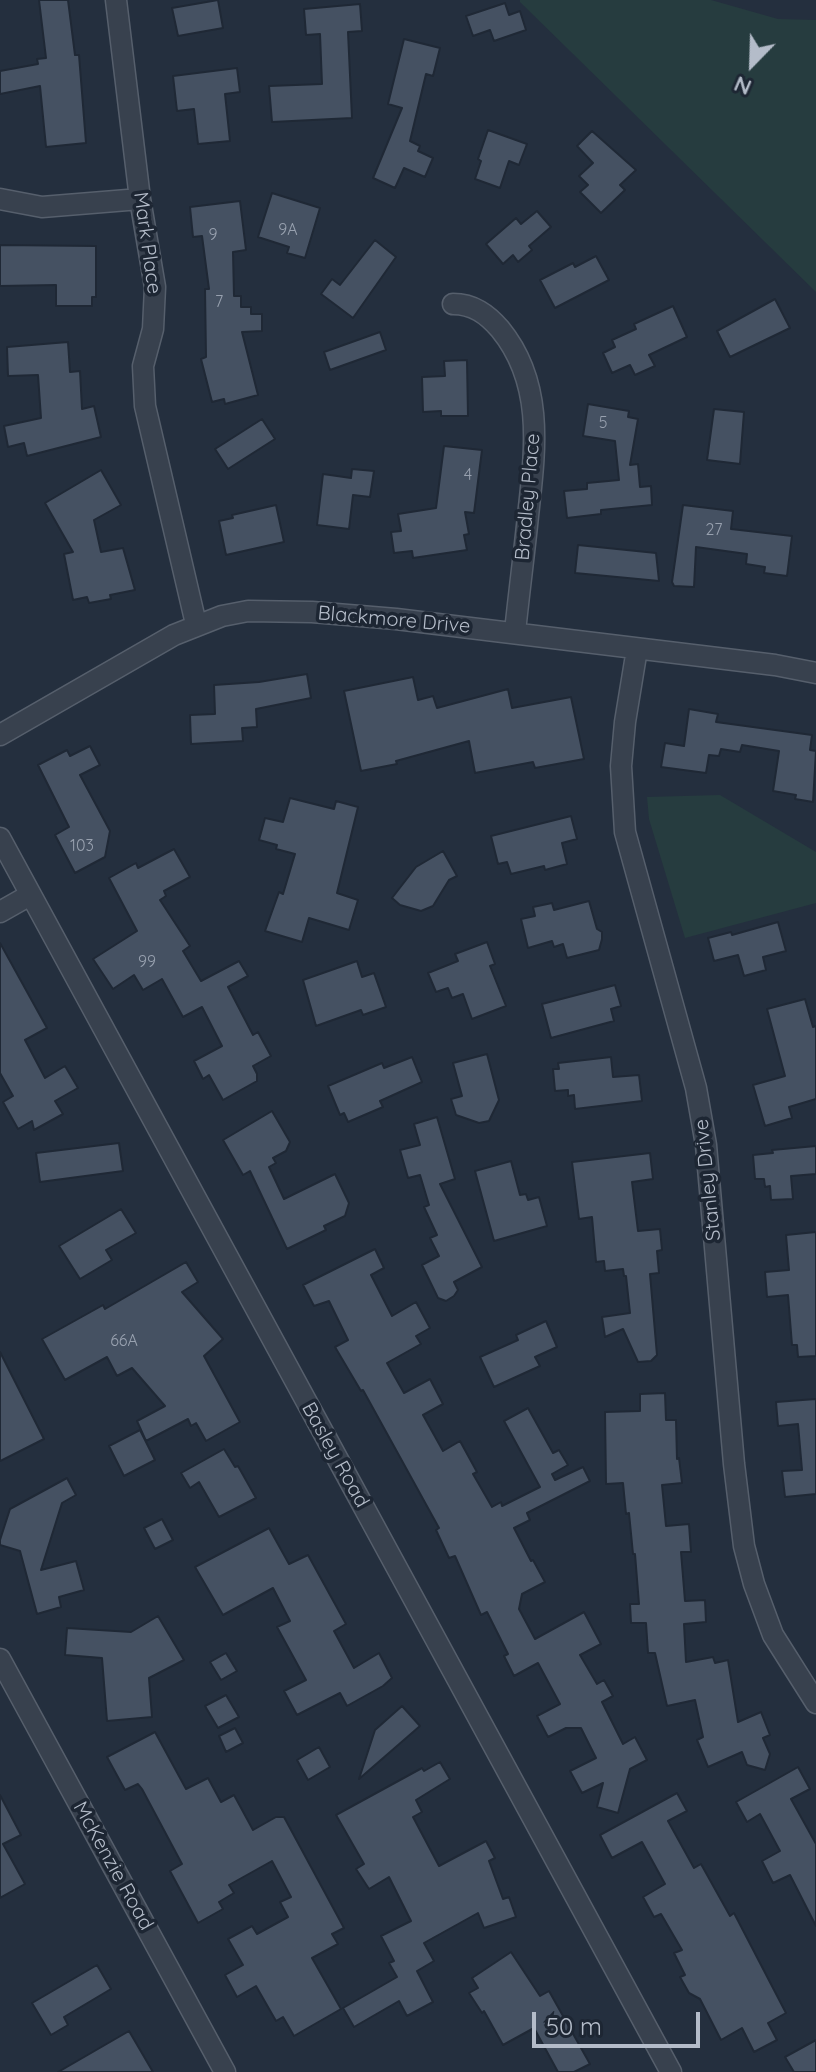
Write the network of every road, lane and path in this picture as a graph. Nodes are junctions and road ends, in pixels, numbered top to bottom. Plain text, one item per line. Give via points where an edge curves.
1 (116, 0) edge
2 (0, 199) edge
3 (140, 199) junction
4 (453, 304) dead end
5 (196, 624) junction
6 (515, 632) junction
7 (637, 649) junction
8 (816, 673) edge
9 (0, 735) edge
10 (0, 838) edge
11 (30, 895) junction
12 (0, 912) edge
13 (0, 1659) edge
14 (816, 1703) edge
15 (225, 2072) edge
16 (671, 2072) edge

1 - 3 street, Mark Place
2 - 3 street via 42,207
3 - 5 street, Mark Place via 155,287 153,329 143,366 145,406
4 - 6 street, Bradley Place via 483,313 506,337 529,385 534,409
5 - 6 street, Blackmore Drive via 248,611 282,610
5 - 9 street, Blackmore Drive
6 - 7 street, Blackmore Drive
7 - 8 street, Blackmore Drive
7 - 14 street, Stanley Drive via 621,766 625,832 696,1088 706,1145 744,1546 773,1635
10 - 11 street, Basley Road
11 - 12 street
11 - 16 street, Basley Road
13 - 15 street, McKenzie Road

